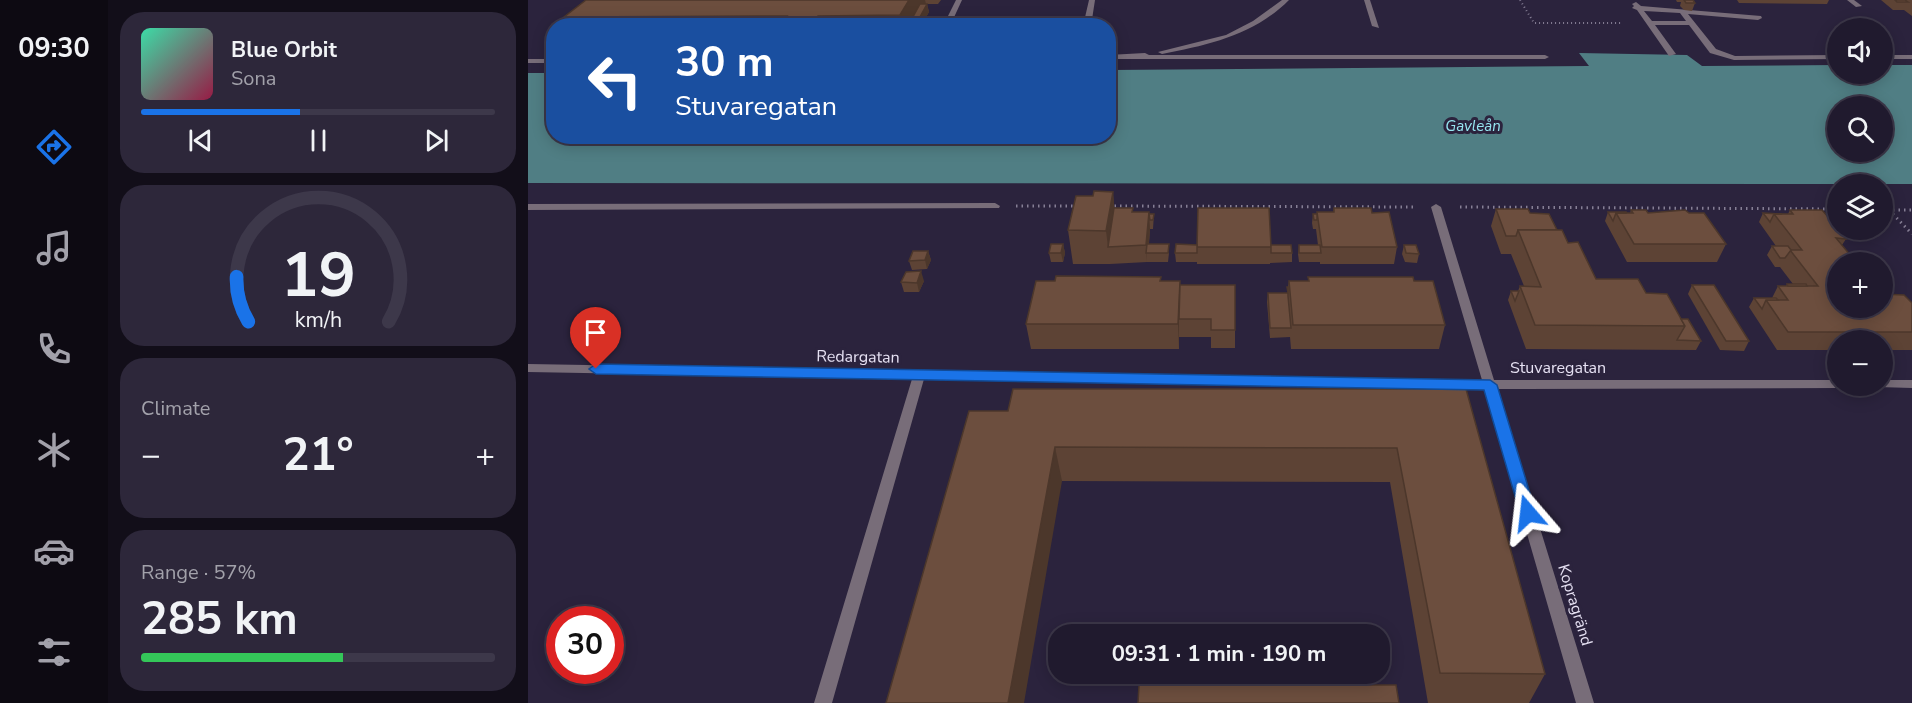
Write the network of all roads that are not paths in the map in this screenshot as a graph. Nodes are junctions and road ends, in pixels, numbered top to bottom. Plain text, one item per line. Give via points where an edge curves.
1 (959, 0) edge
2 (1092, 0) edge
3 (1286, 0) edge
4 (1367, 0) edge
5 (1850, 0) edge
6 (1636, 4) edge
7 (1858, 6) dead end
8 (1682, 11) junction
9 (950, 18) edge
10 (1089, 18) edge
11 (1758, 18) dead end
12 (1648, 23) junction
13 (1691, 23) junction
14 (1376, 26) dead end
15 (1672, 54) dead end
16 (1116, 57) edge
17 (1138, 57) junction
18 (1545, 57) dead end
19 (1827, 57) edge
20 (1893, 57) edge
21 (1912, 57) edge
22 (528, 61) edge
23 (546, 61) edge
24 (995, 206) dead end
25 (528, 207) edge
26 (1436, 207) dead end
27 (528, 368) edge
28 (919, 376) junction
29 (1827, 384) edge
30 (1893, 384) edge
31 (1912, 384) edge
32 (1490, 385) junction
33 (824, 703) edge
34 (1585, 703) edge

1 - 9 street
2 - 10 street
3 - 17 street via 1257,23 1224,40
4 - 14 street
5 - 7 street
6 - 8 street
6 - 12 street
8 - 11 street
8 - 13 street
12 - 13 street
12 - 15 street
13 - 19 street via 1713,51 1734,58
16 - 17 street
17 - 18 street
20 - 21 street
22 - 23 street
24 - 25 street
26 - 32 street, Kopragränd
27 - 28 street, Redargatan
28 - 32 street, Stuvaregatan
28 - 33 street, Redargatan
29 - 32 street, Stuvaregatan
30 - 31 street
32 - 34 street, Kopragränd

